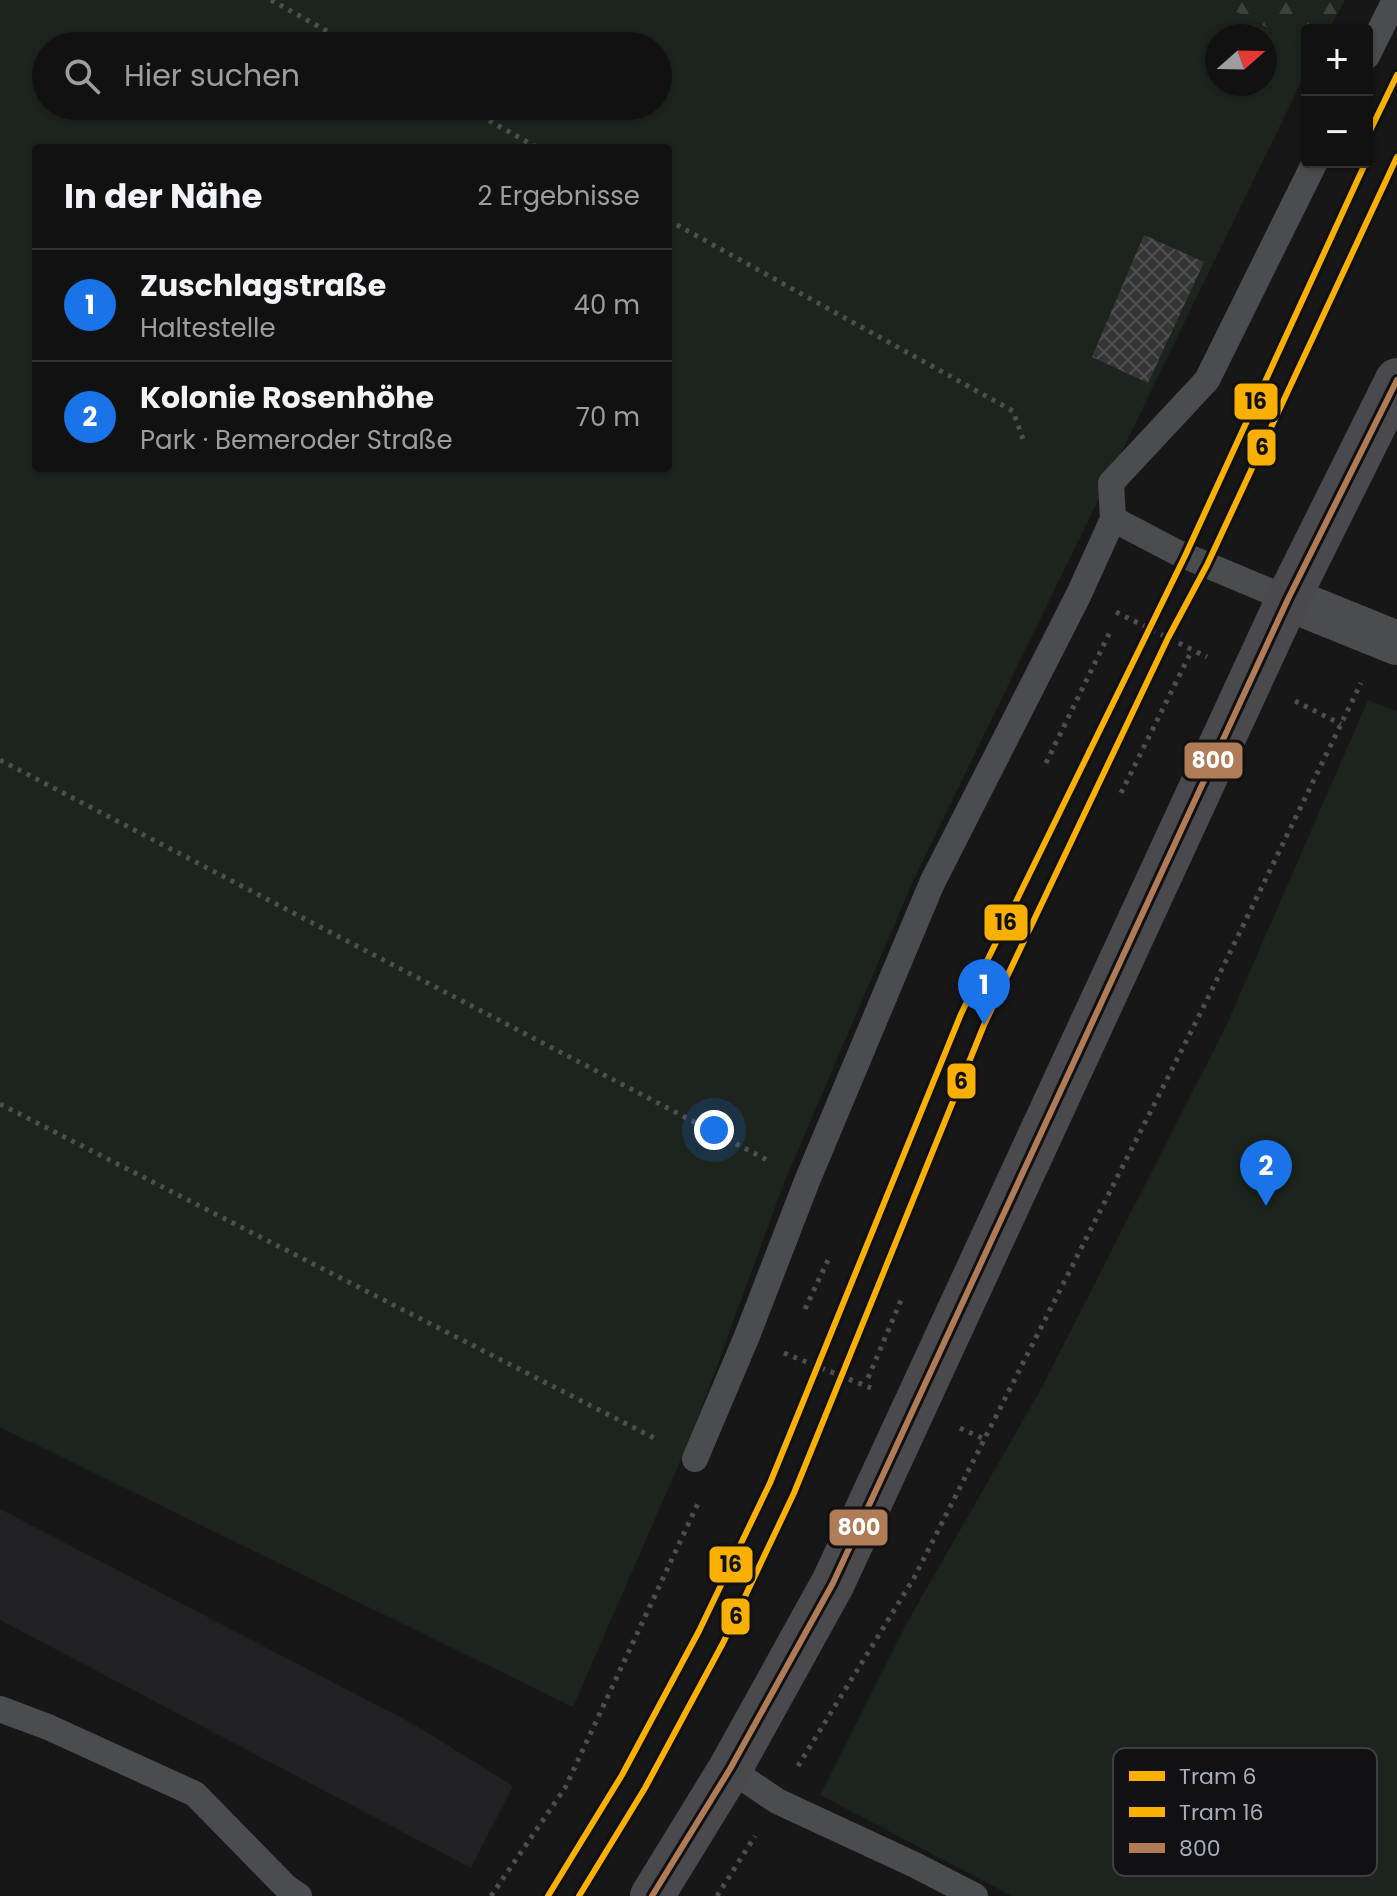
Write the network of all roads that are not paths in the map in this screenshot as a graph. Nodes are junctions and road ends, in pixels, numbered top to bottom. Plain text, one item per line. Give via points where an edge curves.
1 (1395, 0) edge
2 (1373, 44) edge
3 (1312, 168) edge
4 (1397, 380) edge
5 (1113, 519) junction
6 (1288, 599) junction
7 (1390, 640) edge
8 (695, 1459) road end
9 (0, 1709) edge
10 (730, 1769) junction
11 (299, 1896) edge
12 (652, 1896) edge
13 (975, 1896) edge

1 - 2 lane
3 - 5 lane via 1207,380 1111,483
4 - 6 main road
5 - 6 lane
5 - 8 lane via 932,883
6 - 7 street
6 - 10 main road via 833,1583
9 - 11 lane via 195,1794
10 - 12 main road
10 - 13 lane via 777,1801

